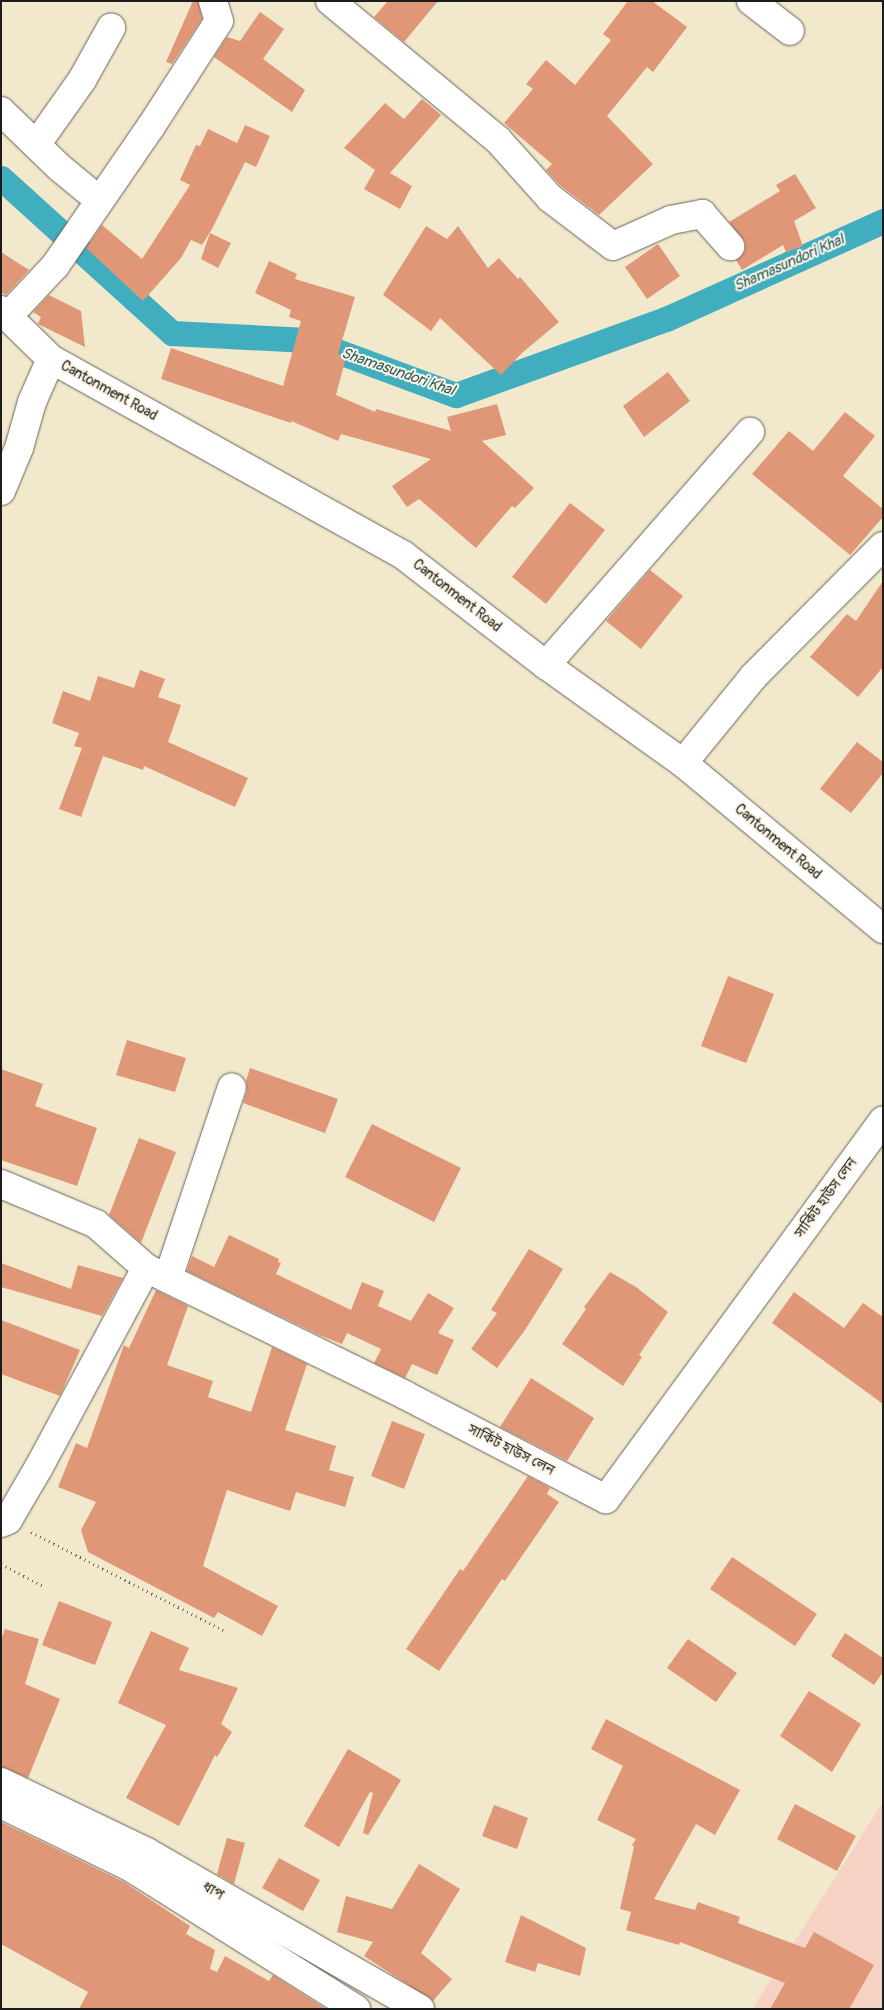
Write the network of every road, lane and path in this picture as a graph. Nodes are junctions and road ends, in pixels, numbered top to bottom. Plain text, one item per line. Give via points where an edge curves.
1 (213, 1) edge
2 (330, 1) edge
3 (750, 1) edge
4 (111, 28) dead end
5 (790, 31) dead end
6 (1, 111) edge
7 (36, 144) junction
8 (99, 200) junction
9 (730, 246) dead end
10 (4, 313) edge
11 (51, 359) junction
12 (750, 432) dead end
13 (1, 491) edge
14 (883, 546) edge
15 (546, 665) junction
16 (683, 763) junction
17 (883, 929) edge
18 (232, 1087) dead end
19 (883, 1120) edge
20 (1, 1184) edge
21 (156, 1273) junction
22 (5, 1521) edge
23 (1, 1564) edge
24 (43, 1586) dead end
25 (225, 1632) dead end
26 (1, 1782) edge
27 (1, 1804) edge
28 (356, 2009) edge
29 (420, 2009) edge

1 - 8 main road via 219,21
2 - 9 main road via 498,140 550,198 613,246 671,220 702,214
3 - 5 main road
4 - 7 main road via 82,80
6 - 7 main road
7 - 8 main road
8 - 10 main road via 55,266
10 - 11 main road, Cantonment Road
11 - 13 main road via 32,402 19,448
11 - 15 main road, Cantonment Road via 404,555
12 - 15 main road
14 - 16 main road via 754,676
15 - 16 main road, Cantonment Road
16 - 17 main road, Cantonment Road
18 - 21 main road
19 - 21 main road, সার্কিট হাউস লেন via 606,1499 405,1395
20 - 21 main road, সার্কিট হাউস লেন via 96,1224
21 - 22 main road
22 - 25 path
23 - 24 path
26 - 29 main road, ধাপ via 147,1852
27 - 28 main road, ধাপ via 132,1868

